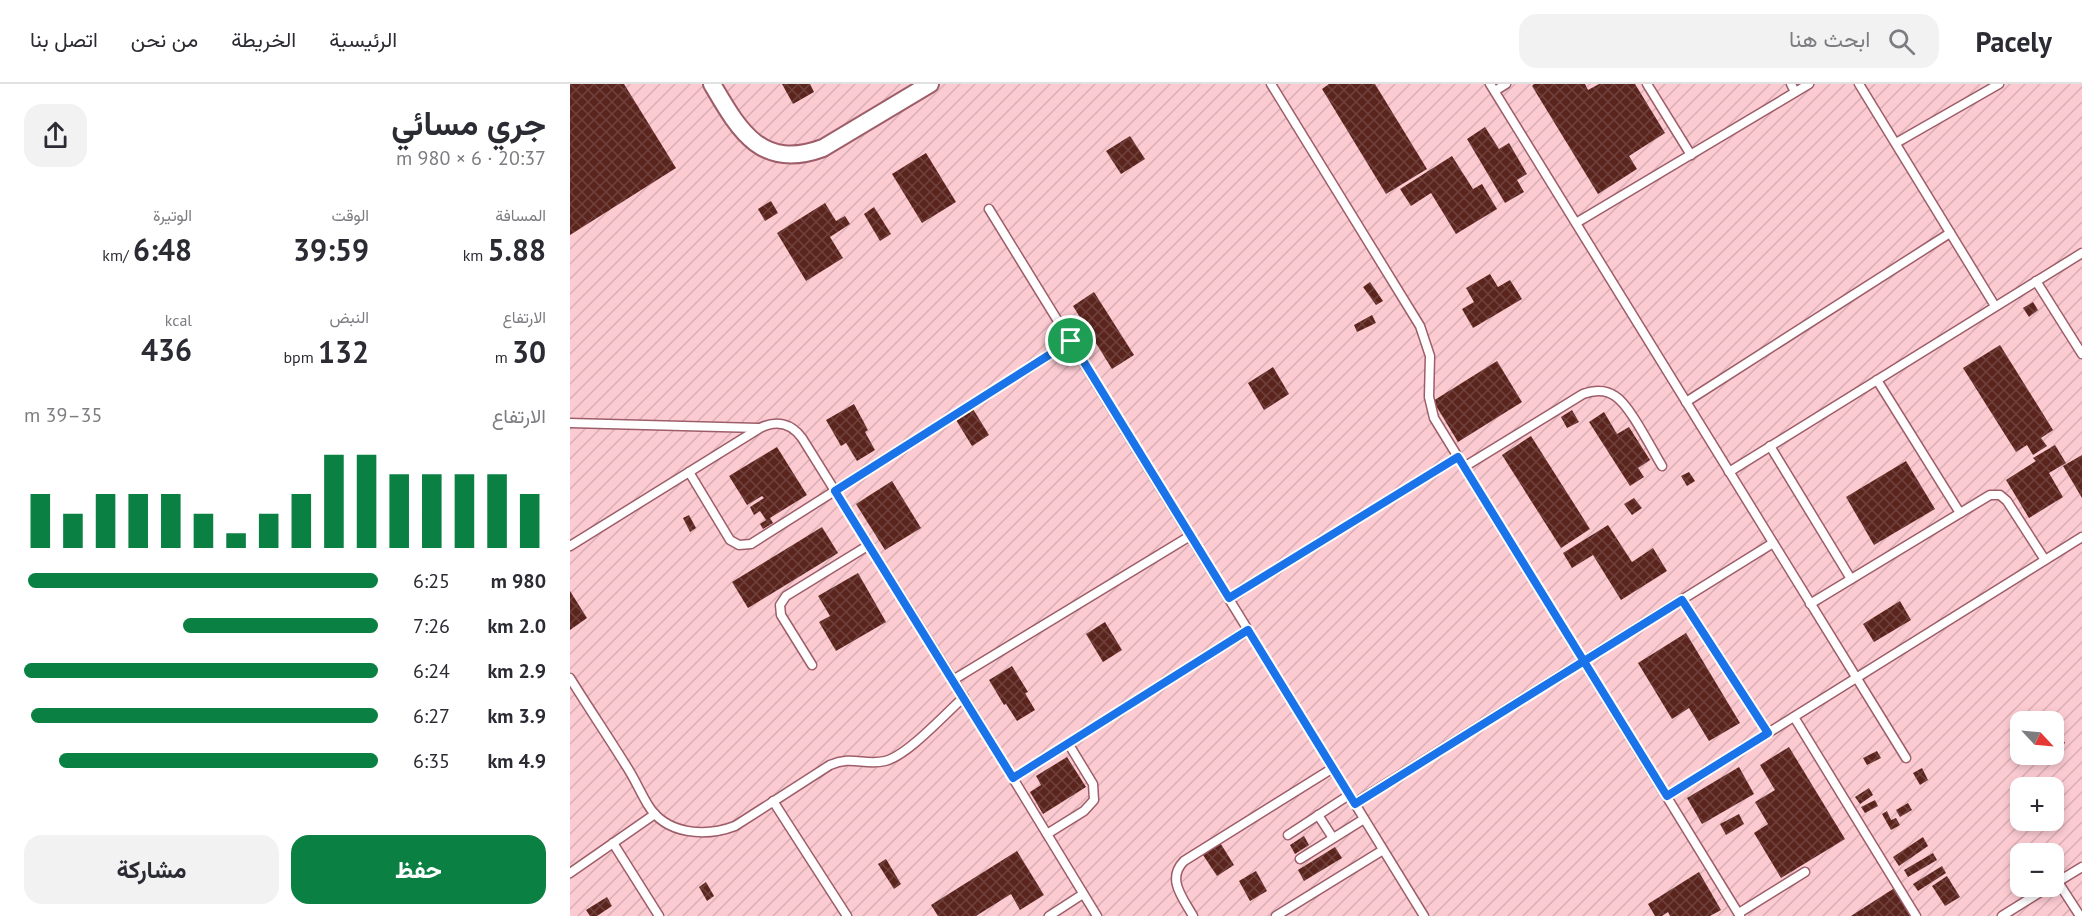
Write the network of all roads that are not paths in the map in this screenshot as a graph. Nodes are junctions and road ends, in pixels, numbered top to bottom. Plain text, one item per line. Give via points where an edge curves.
1 (712, 84) edge
2 (930, 84) edge
3 (1271, 84) edge
4 (1506, 84) edge
5 (1647, 84) edge
6 (1809, 84) edge
7 (1859, 84) edge
8 (1999, 84) edge
9 (1492, 88) edge
10 (1793, 88) edge
11 (1896, 143) junction
12 (1690, 155) junction
13 (989, 209) dead end
14 (1576, 224) junction
15 (1950, 233) junction
16 (2082, 253) edge
17 (2036, 281) junction
18 (1995, 306) junction
19 (1071, 341) junction
20 (2082, 354) edge
21 (1877, 380) junction
22 (1686, 402) junction
23 (570, 416) edge
24 (570, 423) edge
25 (588, 424) junction
26 (760, 428) junction
27 (1770, 446) junction
28 (1458, 457) junction
29 (1662, 466) dead end
30 (1464, 467) junction
31 (689, 472) junction
32 (1729, 472) junction
33 (835, 491) junction
34 (1960, 513) junction
35 (1190, 536) junction
36 (2082, 537) edge
37 (1773, 543) junction
38 (869, 545) junction
39 (570, 546) edge
40 (2045, 560) junction
41 (1851, 579) junction
42 (1229, 598) junction
43 (1682, 600) junction
44 (1810, 604) junction
45 (1248, 630) junction
46 (1584, 661) junction
47 (812, 665) dead end
48 (570, 678) edge
49 (1856, 678) junction
50 (954, 680) junction
51 (963, 697) junction
52 (1794, 717) junction
53 (1768, 733) junction
54 (1068, 743) junction
55 (1906, 758) dead end
56 (1333, 768) junction
57 (1013, 778) junction
58 (1349, 795) junction
59 (1667, 796) junction
60 (773, 801) junction
61 (1355, 804) junction
62 (655, 814) junction
63 (1318, 815) junction
64 (1364, 819) junction
65 (1047, 834) junction
66 (1288, 835) dead end
67 (1333, 838) junction
68 (613, 843) junction
69 (1383, 850) junction
70 (1300, 859) dead end
71 (2082, 867) edge
72 (1805, 872) dead end
73 (570, 873) edge
74 (2064, 878) edge
75 (1083, 894) junction
76 (2064, 896) edge
77 (2033, 897) edge
78 (1740, 915) edge
79 (659, 916) edge
80 (847, 916) edge
81 (1049, 916) edge
82 (1097, 916) edge
83 (1193, 916) edge
84 (1276, 916) edge
85 (1424, 916) edge
86 (1917, 916) edge
87 (2002, 916) edge
88 (2080, 916) edge

1 - 2 street via 736,125 753,141 779,154 794,155 822,148
3 - 28 lane via 1420,327 1430,356 1432,412
4 - 9 lane
5 - 12 lane
6 - 10 lane
7 - 11 lane
8 - 11 lane
9 - 14 lane
10 - 12 lane
11 - 15 lane
12 - 14 lane
13 - 19 lane
14 - 22 lane
15 - 18 lane
15 - 22 lane
16 - 17 lane
17 - 18 lane
17 - 20 lane
18 - 21 lane
19 - 33 lane
19 - 35 lane
21 - 27 lane
21 - 34 lane
22 - 32 lane
23 - 25 lane
24 - 25 lane
25 - 26 lane
26 - 31 lane
26 - 33 lane via 775,423 797,431
27 - 32 lane
27 - 41 lane
28 - 30 lane
28 - 42 lane
29 - 30 lane via 1620,400 1599,391 1583,394
30 - 46 lane
31 - 33 lane via 730,540 739,545 750,544
31 - 39 lane
32 - 37 lane
33 - 38 lane
34 - 40 lane via 1990,495 2000,495
34 - 41 lane
35 - 42 lane
35 - 50 lane
36 - 40 lane
37 - 43 lane
37 - 44 lane
38 - 47 lane via 780,604 781,615
38 - 50 lane
40 - 49 lane
41 - 44 lane
42 - 45 lane
43 - 46 lane
43 - 53 lane
44 - 49 lane
45 - 54 lane
45 - 56 lane
46 - 59 lane
46 - 61 lane
48 - 62 lane
49 - 52 lane
49 - 55 lane
50 - 51 lane
51 - 57 lane
51 - 60 lane via 899,755 881,762 839,761
52 - 53 lane
52 - 86 lane
53 - 59 lane
54 - 57 lane
54 - 65 lane via 1093,784 1094,800 1084,811
56 - 58 lane
56 - 83 lane via 1179,866 1175,880
57 - 65 lane
58 - 61 lane
58 - 63 lane
59 - 78 lane
60 - 62 lane via 735,826 706,833 677,828
60 - 80 lane
61 - 64 lane
62 - 68 lane
63 - 66 lane
63 - 67 lane
64 - 67 lane
64 - 69 lane
65 - 75 lane
67 - 70 lane
68 - 73 lane
68 - 79 lane
69 - 84 lane
69 - 85 lane
71 - 74 lane
72 - 78 lane
75 - 81 lane
75 - 82 lane
76 - 88 lane
77 - 87 lane

